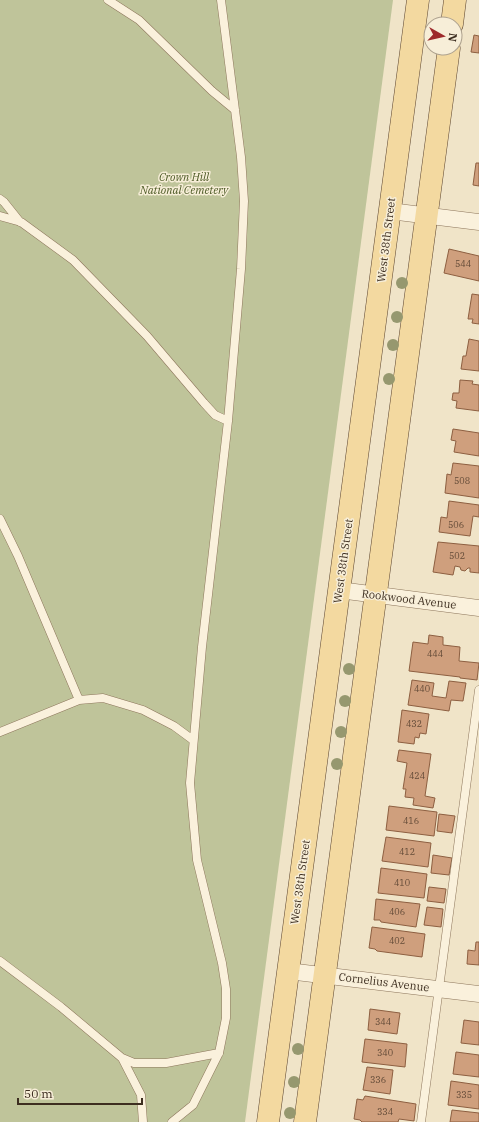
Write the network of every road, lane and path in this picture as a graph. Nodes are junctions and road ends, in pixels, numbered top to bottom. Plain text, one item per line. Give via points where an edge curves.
1 (108, 0) edge
2 (221, 0) edge
3 (418, 0) edge
4 (455, 0) edge
5 (453, 16) edge
6 (448, 56) edge
7 (235, 110) junction
8 (0, 199) edge
9 (390, 211) junction
10 (0, 216) edge
11 (427, 216) junction
12 (21, 222) junction
13 (479, 222) edge
14 (228, 421) junction
15 (0, 520) edge
16 (339, 590) junction
17 (376, 595) junction
18 (479, 608) edge
19 (479, 690) edge
20 (79, 700) junction
21 (0, 732) edge
22 (193, 740) junction
23 (0, 961) edge
24 (288, 971) junction
25 (326, 975) junction
26 (438, 989) junction
27 (479, 994) edge
28 (219, 1053) junction
29 (122, 1058) junction
30 (144, 1122) edge
31 (172, 1122) edge
32 (268, 1122) edge
33 (306, 1122) edge
34 (421, 1122) edge

1 - 7 lane via 138,20
2 - 7 lane
3 - 9 main road, West 38th Street
4 - 5 main road
6 - 11 main road
7 - 14 lane via 244,201
8 - 12 lane
9 - 11 street
9 - 16 main road, West 38th Street
10 - 12 lane
11 - 13 street
11 - 17 main road
12 - 14 lane via 74,260 147,336 215,415
14 - 22 lane
15 - 20 lane via 18,556
16 - 17 street, Rookwood Avenue
16 - 24 main road, West 38th Street
17 - 18 street, Rookwood Avenue
17 - 25 main road
19 - 26 lane
20 - 21 lane
20 - 22 lane via 103,698 143,710 174,726
22 - 28 lane via 190,783 198,860 226,989 226,1018
23 - 29 lane
24 - 25 street, Cornelius Avenue
24 - 32 main road, West 38th Street
25 - 26 street, Cornelius Avenue
25 - 33 main road
26 - 27 street, Cornelius Avenue
26 - 34 lane
28 - 29 lane via 166,1063 134,1063
28 - 31 lane via 193,1105
29 - 30 lane via 142,1095

